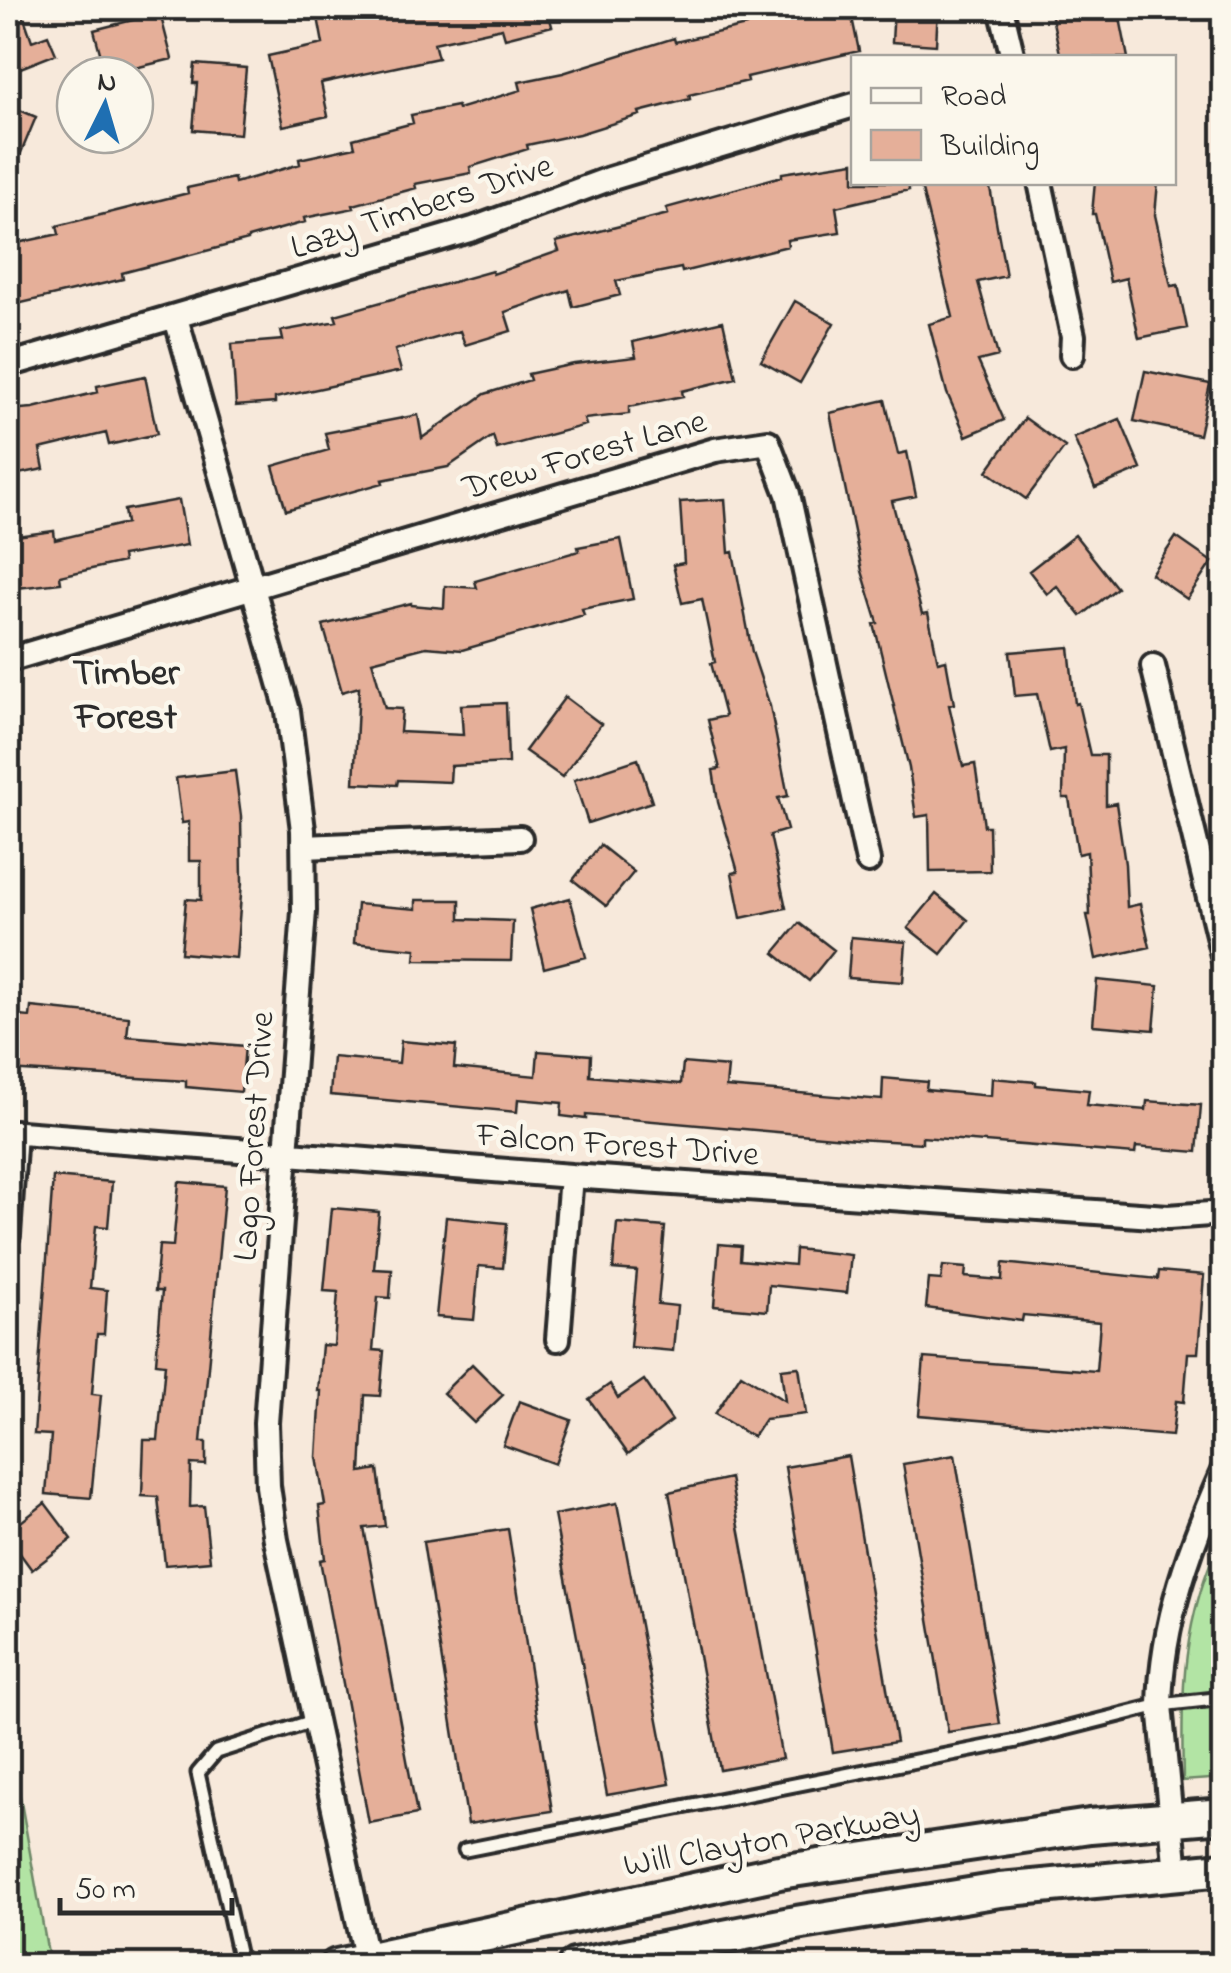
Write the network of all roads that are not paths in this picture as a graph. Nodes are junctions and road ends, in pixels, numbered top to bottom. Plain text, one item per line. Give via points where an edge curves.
1 (1001, 8) edge
2 (1011, 55) edge
3 (851, 106) edge
4 (1041, 185) edge
5 (176, 318) junction
6 (1072, 354) dead end
7 (8, 365) edge
8 (254, 586) junction
9 (8, 660) edge
10 (1152, 666) dead end
11 (520, 838) dead end
12 (304, 848) junction
13 (868, 861) dead end
14 (1224, 960) edge
15 (11, 1132) edge
16 (285, 1154) junction
17 (571, 1176) junction
18 (1224, 1214) edge
19 (8, 1235) edge
20 (558, 1339) dead end
21 (1224, 1469) edge
22 (1224, 1698) edge
23 (1160, 1705) junction
24 (314, 1722) junction
25 (1224, 1815) edge
26 (1169, 1820) junction
27 (465, 1850) dead end
28 (1224, 1868) edge
29 (1176, 1873) junction
30 (735, 1881) junction
31 (747, 1932) junction
32 (357, 1963) edge
33 (241, 1966) edge
34 (575, 1966) edge

1 - 2 street
3 - 5 street, Lazy Timbers Drive
4 - 6 street
5 - 7 street, Lazy Timbers Drive
5 - 8 street, Lago Forest Drive
8 - 9 street, Drew Forest Lane
8 - 12 street, Lago Forest Drive via 288,712
8 - 13 street, Drew Forest Lane via 716,450 768,442 788,494
10 - 14 street
11 - 12 street
12 - 16 street, Lago Forest Drive
15 - 16 street, Falcon Forest Drive
15 - 19 street
16 - 17 street, Falcon Forest Drive
16 - 24 street, Lago Forest Drive via 266,1423 268,1486
17 - 18 street, Falcon Forest Drive via 1168,1217
17 - 20 street
21 - 23 street via 1178,1587
22 - 23 lane
23 - 26 street
23 - 27 lane via 1017,1741
24 - 32 street, Lago Forest Drive
24 - 33 lane via 216,1752 198,1774
25 - 26 main road, Will Clayton Parkway
26 - 29 street
26 - 30 main road, Will Clayton Parkway via 1002,1838
28 - 29 main road
29 - 31 main road via 1000,1890
30 - 31 main road
30 - 32 main road, Will Clayton Parkway
31 - 34 main road

